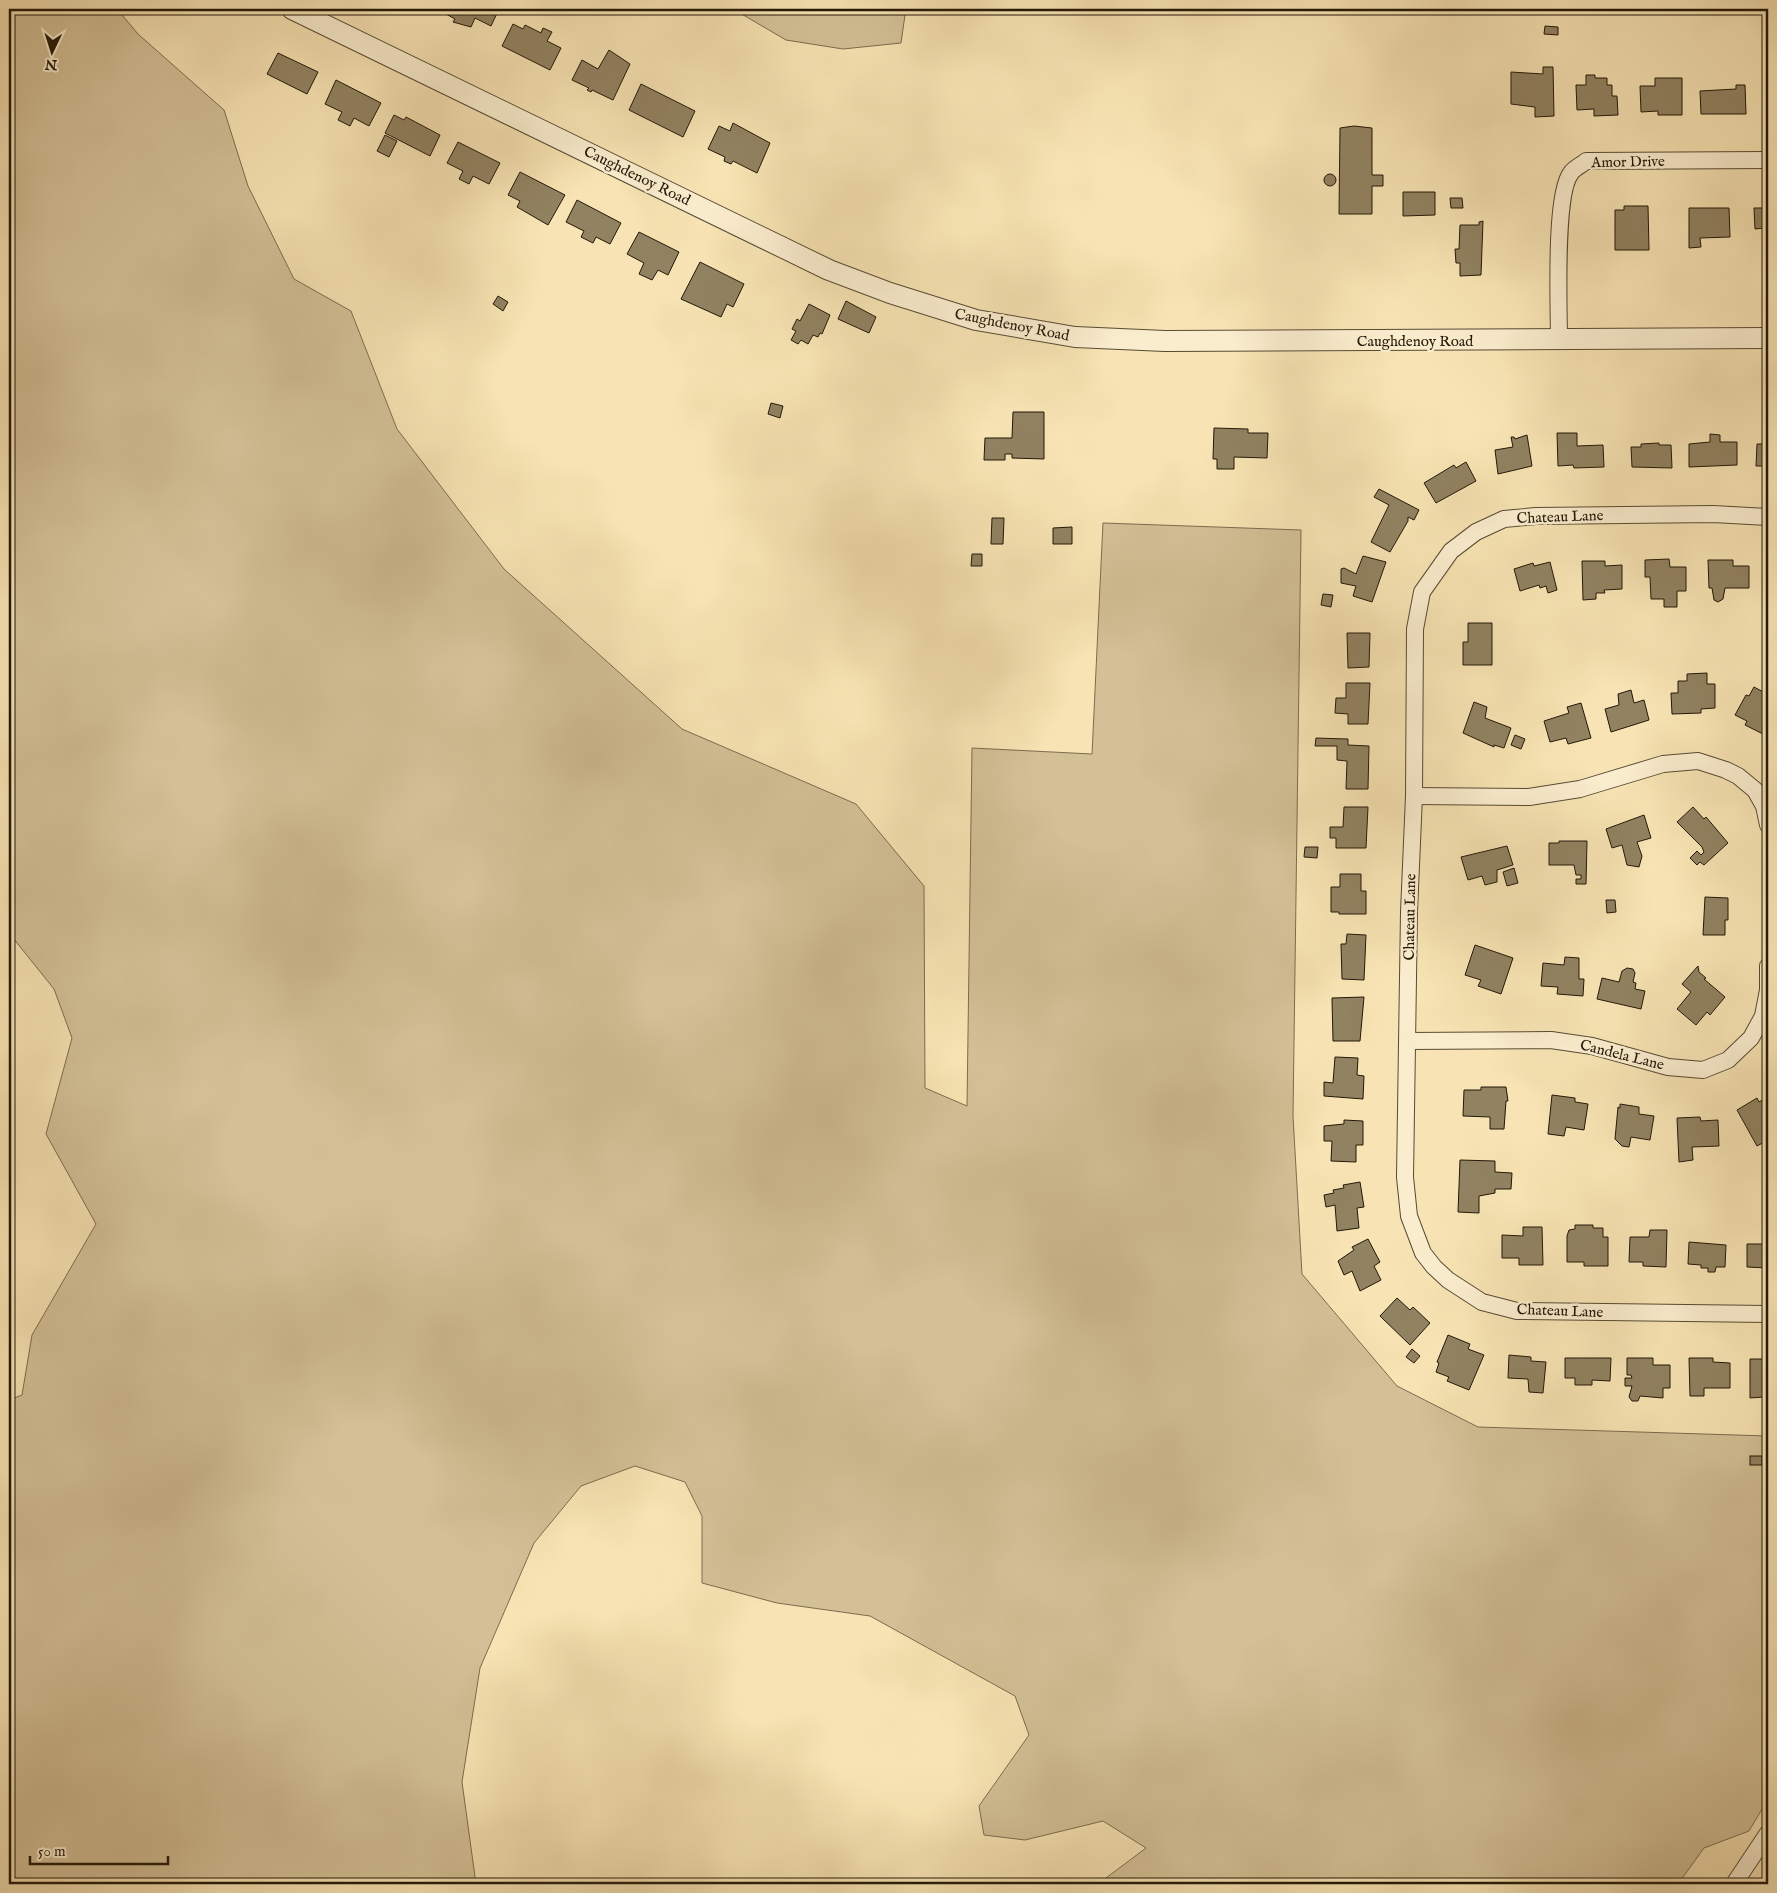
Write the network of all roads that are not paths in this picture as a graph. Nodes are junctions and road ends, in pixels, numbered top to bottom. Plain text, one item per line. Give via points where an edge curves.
1 (292, 9) edge
2 (1768, 160) edge
3 (1768, 338) edge
4 (1559, 341) junction
5 (1768, 517) edge
6 (1414, 796) junction
7 (1768, 825) edge
8 (1768, 966) edge
9 (1408, 1041) junction
10 (1768, 1314) edge
11 (1768, 1832) edge
12 (1734, 1884) edge

1 - 4 street, Caughdenoy Road via 828,270 963,317 1075,337 1115,339
2 - 4 street, Amor Drive via 1586,162 1571,173 1562,202
3 - 4 street, Caughdenoy Road
5 - 6 street, Chateau Lane via 1713,514 1520,517 1504,519 1476,532 1451,551 1422,592 1415,629
6 - 7 street via 1529,796 1580,789 1664,764 1698,761 1726,770 1755,790 1764,806
6 - 9 street, Chateau Lane
8 - 9 street, Candela Lane via 1763,1016 1751,1038 1728,1060 1703,1070 1668,1067 1592,1046 1551,1040
9 - 10 street, Chateau Lane via 1405,1177 1409,1216 1423,1253 1448,1280 1482,1302 1517,1311
11 - 12 street

